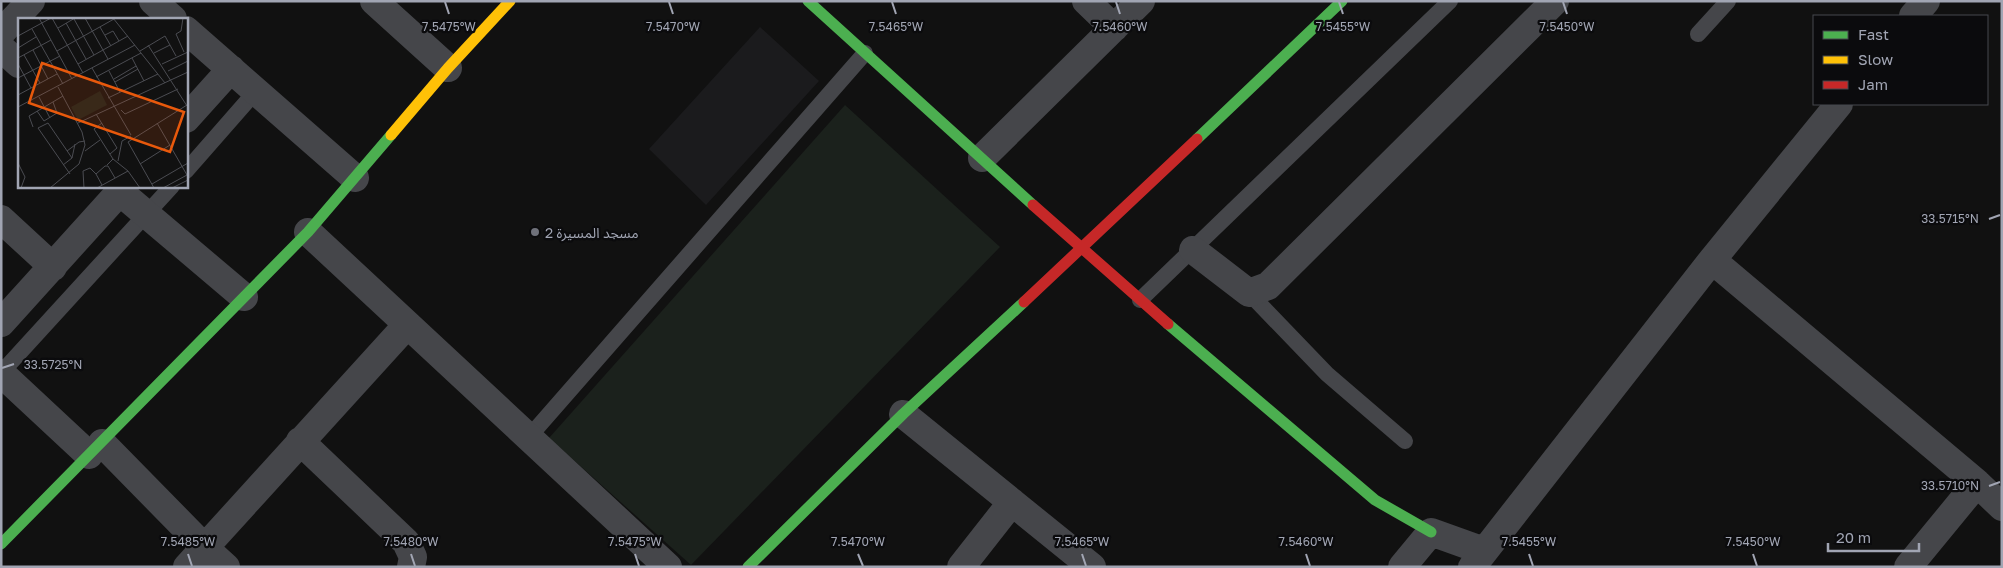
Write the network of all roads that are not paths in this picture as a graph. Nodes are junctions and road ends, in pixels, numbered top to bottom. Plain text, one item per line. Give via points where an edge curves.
1 (31, 1) edge
2 (153, 1) edge
3 (374, 1) edge
4 (510, 1) edge
5 (808, 1) edge
6 (1086, 1) edge
7 (1141, 1) edge
8 (1450, 1) edge
9 (1555, 1) edge
10 (1728, 1) edge
11 (1926, 1) edge
12 (1338, 3) edge
13 (1914, 15) edge
14 (172, 18) edge
15 (1114, 28) junction
16 (188, 32) edge
17 (1, 34) edge
18 (1698, 34) dead end
19 (1, 48) edge
20 (865, 53) junction
21 (18, 63) edge
22 (448, 68) junction
23 (231, 70) junction
24 (256, 91) junction
25 (1838, 105) edge
26 (188, 117) edge
27 (982, 158) junction
28 (188, 168) edge
29 (355, 178) junction
30 (170, 188) edge
31 (123, 189) edge
32 (147, 215) junction
33 (1, 219) edge
34 (308, 232) junction
35 (1080, 249) junction
36 (1193, 250) junction
37 (1712, 260) junction
38 (53, 267) junction
39 (1249, 293) junction
40 (244, 298) junction
41 (1140, 300) junction
42 (1, 323) edge
43 (407, 325) junction
44 (1, 373) edge
45 (903, 414) junction
46 (529, 437) junction
47 (300, 441) junction
48 (1405, 441) dead end
49 (95, 449) junction
50 (1977, 483) junction
51 (1012, 502) junction
52 (2002, 507) edge
53 (1431, 532) junction
54 (1, 544) edge
55 (196, 557) edge
56 (1478, 559) edge
57 (226, 567) edge
58 (410, 567) edge
59 (668, 567) edge
60 (748, 567) edge
61 (962, 567) edge
62 (1092, 567) edge
63 (1402, 567) edge
64 (1908, 567) edge

1 - 17 street
2 - 14 street
3 - 22 street
4 - 22 street
5 - 20 street
6 - 15 street
7 - 15 street
8 - 36 lane
9 - 39 street via 1268,286
10 - 18 lane
11 - 13 street
12 - 35 street
15 - 27 street
16 - 23 street
19 - 21 street
20 - 27 street
20 - 46 lane
22 - 29 street
23 - 24 street
23 - 26 street
24 - 28 lane
24 - 29 street
25 - 37 street
27 - 35 street
29 - 34 street
30 - 32 lane
31 - 32 street
31 - 38 street
32 - 40 street
32 - 44 lane
33 - 38 street
34 - 40 street
34 - 43 street
35 - 41 street
35 - 45 street
36 - 39 street
36 - 41 lane
37 - 50 street
37 - 56 street
38 - 42 street
39 - 48 lane via 1328,374
40 - 49 street
41 - 53 street via 1375,500
43 - 46 street
43 - 47 street
44 - 49 street
45 - 51 street
45 - 60 street
46 - 59 street
47 - 55 street
47 - 58 street via 406,542 412,557
49 - 54 street
49 - 55 street
50 - 52 street
50 - 64 street
51 - 61 street
51 - 62 street
53 - 56 street
53 - 63 street
55 - 57 street

